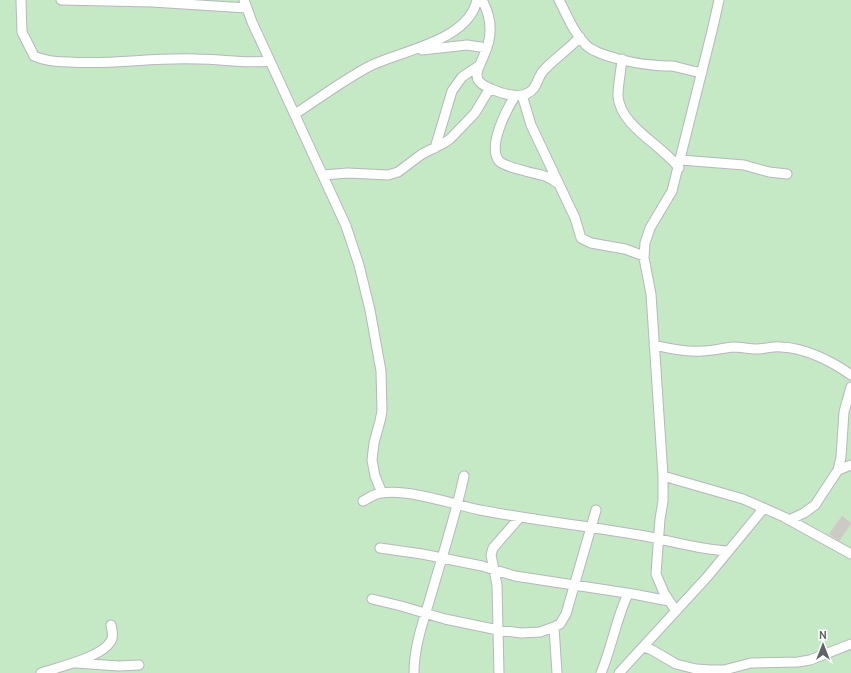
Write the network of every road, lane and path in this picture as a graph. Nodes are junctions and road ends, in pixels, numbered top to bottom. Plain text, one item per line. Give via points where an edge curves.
1 (21, 0) edge
2 (60, 0) edge
3 (477, 0) edge
4 (482, 0) edge
5 (559, 0) edge
6 (719, 0) edge
7 (245, 4) edge
8 (580, 37) junction
9 (487, 48) junction
10 (409, 51) junction
11 (622, 59) junction
12 (270, 61) junction
13 (480, 65) junction
14 (702, 73) junction
15 (490, 88) junction
16 (518, 95) junction
17 (295, 114) junction
18 (435, 148) junction
19 (680, 164) junction
20 (787, 174) dead end
21 (323, 175) junction
22 (557, 183) junction
23 (644, 256) junction
24 (654, 345) junction
25 (851, 375) edge
26 (851, 387) edge
27 (851, 465) edge
28 (838, 470) junction
29 (464, 476) dead end
30 (663, 476) junction
31 (382, 493) junction
32 (363, 501) dead end
33 (458, 505) junction
34 (764, 508) junction
35 (596, 510) dead end
36 (520, 517) junction
37 (789, 520) junction
38 (591, 528) junction
39 (658, 539) junction
40 (380, 548) dead end
41 (728, 552) junction
42 (851, 554) edge
43 (441, 558) junction
44 (493, 569) junction
45 (575, 585) junction
46 (628, 594) junction
47 (372, 599) dead end
48 (669, 601) junction
49 (676, 611) junction
50 (425, 613) junction
51 (111, 625) dead end
52 (554, 627) junction
53 (498, 630) junction
54 (851, 644) edge
55 (644, 647) junction
56 (75, 662) junction
57 (140, 665) dead end
58 (41, 673) edge
59 (414, 673) edge
60 (499, 673) edge
61 (557, 673) edge
62 (601, 673) edge
63 (619, 673) edge

1 - 12 street via 22,32 34,56 45,60 82,63 196,58 249,63
2 - 7 street
3 - 10 street via 470,17 444,38
4 - 9 street via 490,24
5 - 8 street
6 - 14 street
7 - 12 street
8 - 11 street via 591,49
8 - 16 street via 544,70 531,91
9 - 10 street via 467,45
9 - 13 street
10 - 17 street via 370,66
11 - 14 street
11 - 19 street via 618,96 623,111 637,129
12 - 17 street
13 - 15 street via 478,80
13 - 18 street via 462,77 452,91
14 - 19 street
15 - 16 street
15 - 18 street via 475,113 450,139
16 - 22 street
16 - 22 street via 497,136 498,158 505,164 544,175
17 - 21 street
18 - 21 street via 393,174
19 - 20 street via 744,165
19 - 23 street via 672,191 650,228
21 - 31 street via 352,243 375,338 381,372 382,400 372,460
22 - 23 street via 583,240
23 - 24 street via 650,290
24 - 25 street via 703,351 781,347 824,360
24 - 30 street
26 - 28 street via 844,412
27 - 28 street
28 - 37 street via 815,505
29 - 33 street
30 - 34 street via 743,499
30 - 39 street
31 - 32 street
31 - 33 street via 401,493
33 - 36 street
33 - 43 street
34 - 37 street
34 - 41 street
35 - 38 street
36 - 38 street
36 - 44 street via 493,548
37 - 42 street
38 - 39 street
38 - 45 street
39 - 41 street via 700,549
39 - 48 street via 656,574
40 - 43 street
41 - 49 street
43 - 44 street
43 - 50 street
44 - 45 street via 515,576
44 - 53 street via 497,585
45 - 46 street
45 - 52 street via 566,614 560,624
46 - 48 street
46 - 62 street via 621,607
47 - 50 street
48 - 49 street
49 - 55 street
50 - 53 street
50 - 59 street via 418,639
51 - 56 street via 112,637 108,645
52 - 53 street via 532,633
52 - 61 street
53 - 60 street
54 - 55 street via 810,660 751,663 724,670 696,669 676,664
55 - 63 street
56 - 57 street
56 - 58 street

